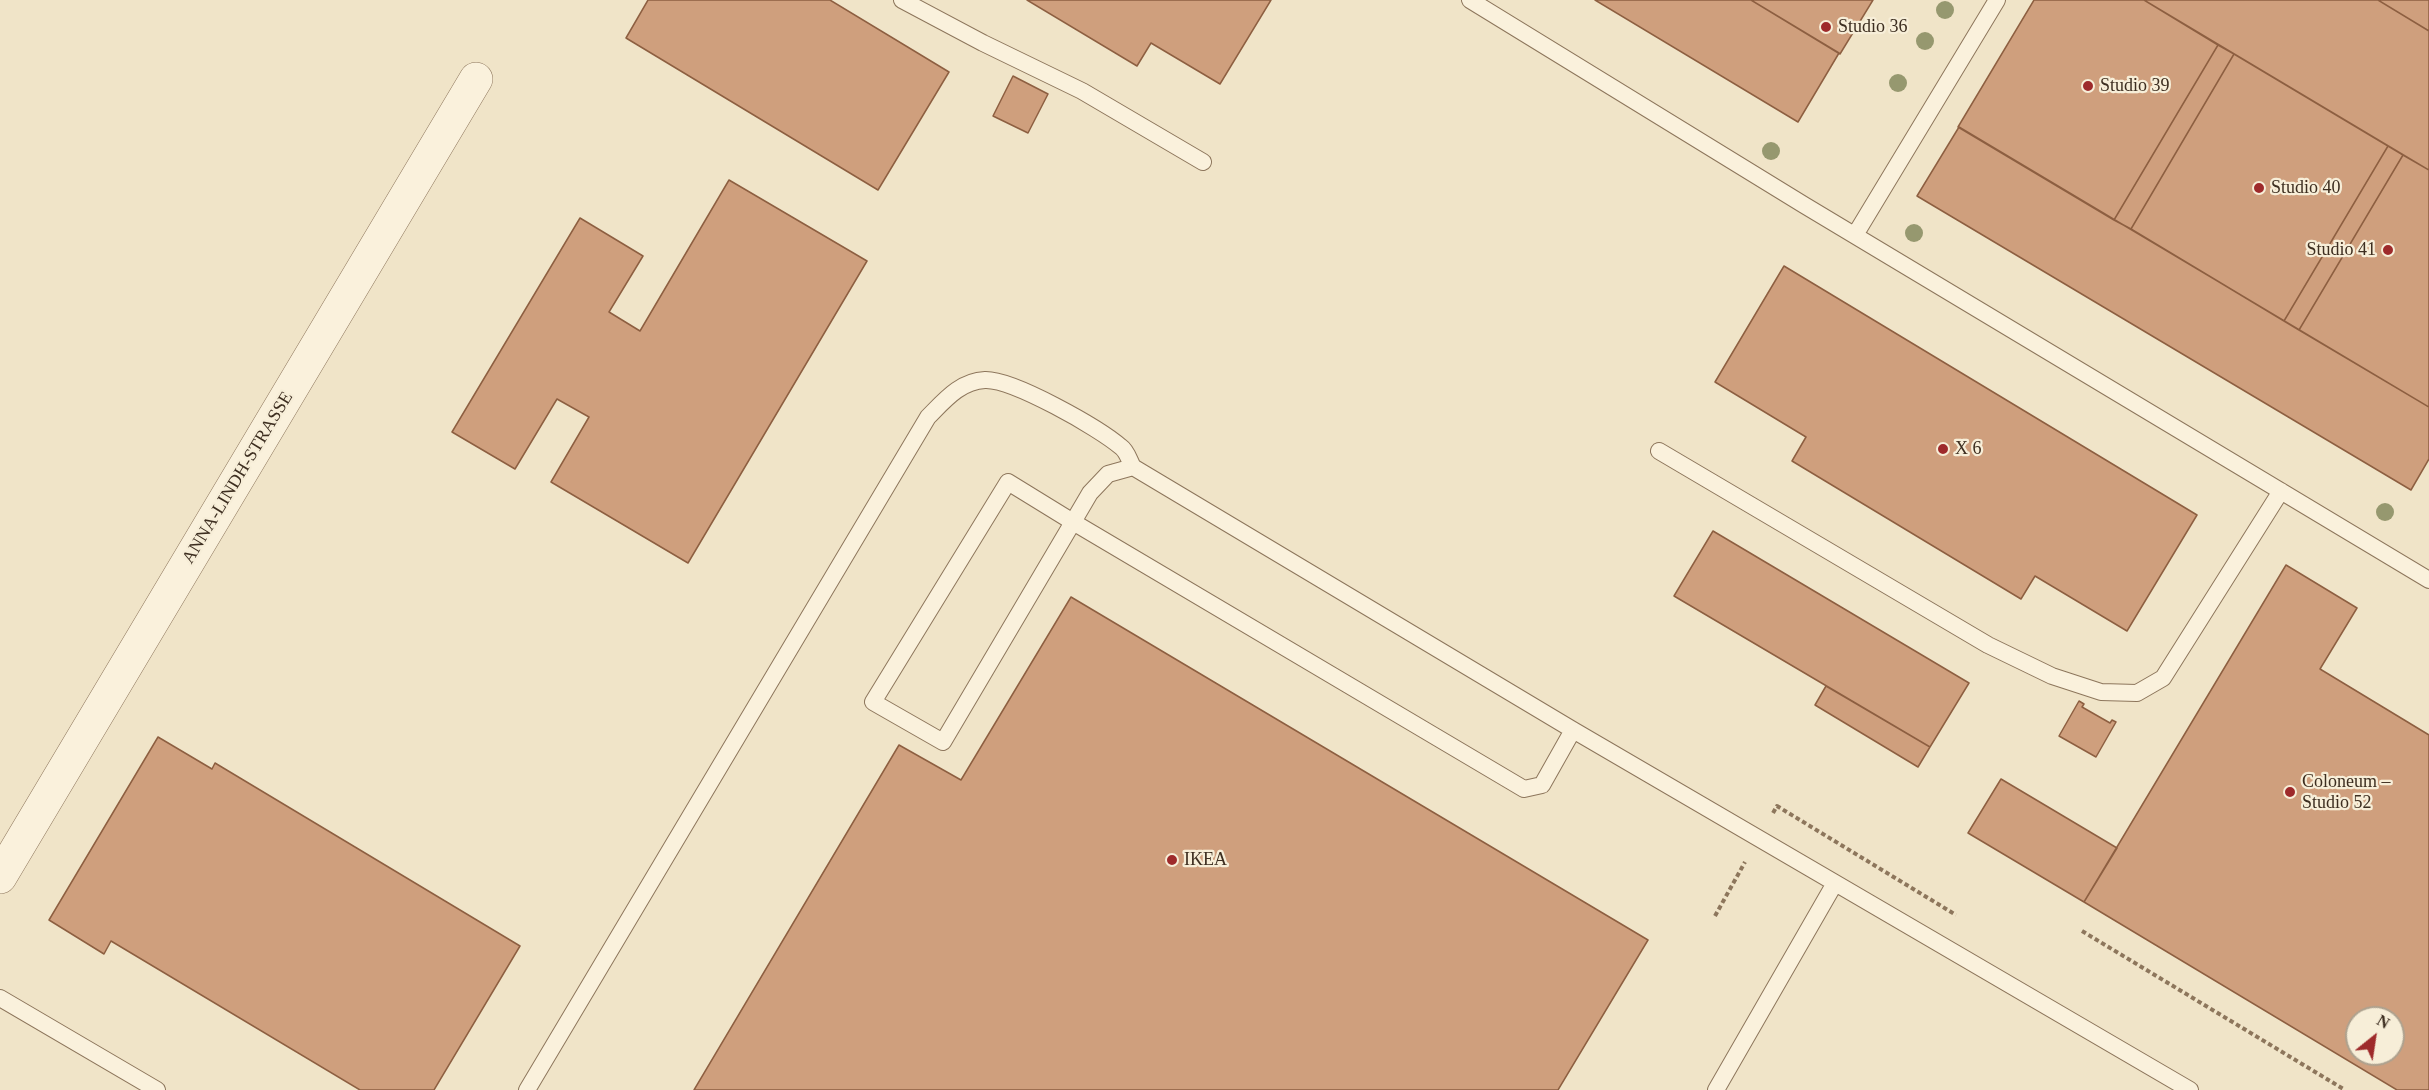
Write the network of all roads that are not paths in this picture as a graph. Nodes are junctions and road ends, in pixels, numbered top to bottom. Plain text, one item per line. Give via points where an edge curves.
1 (902, 0) edge
2 (1470, 0) edge
3 (1997, 0) edge
4 (476, 79) dead end
5 (1203, 162) dead end
6 (1855, 235) junction
7 (1659, 451) dead end
8 (1133, 467) junction
9 (2281, 491) junction
10 (1073, 522) junction
11 (2429, 580) edge
12 (1573, 730) junction
13 (0, 877) edge
14 (1835, 883) junction
15 (0, 998) edge
16 (157, 1090) edge
17 (527, 1090) edge
18 (1716, 1090) edge
19 (2190, 1090) edge

1 - 5 lane via 1082,91
2 - 6 lane
3 - 6 lane
4 - 13 street, ANNA-LINDH-STRASSE
6 - 9 lane
7 - 9 lane via 1988,645 2052,676 2101,692 2137,693 2163,678
8 - 10 lane via 1108,474 1090,493
8 - 12 lane
8 - 17 lane via 1124,448 1027,390 985,380 955,389 928,417
9 - 11 lane
10 - 10 lane via 943,742 873,702 1008,482
10 - 12 lane via 1524,789 1542,785
12 - 14 lane
14 - 18 lane
14 - 19 lane
15 - 16 lane

